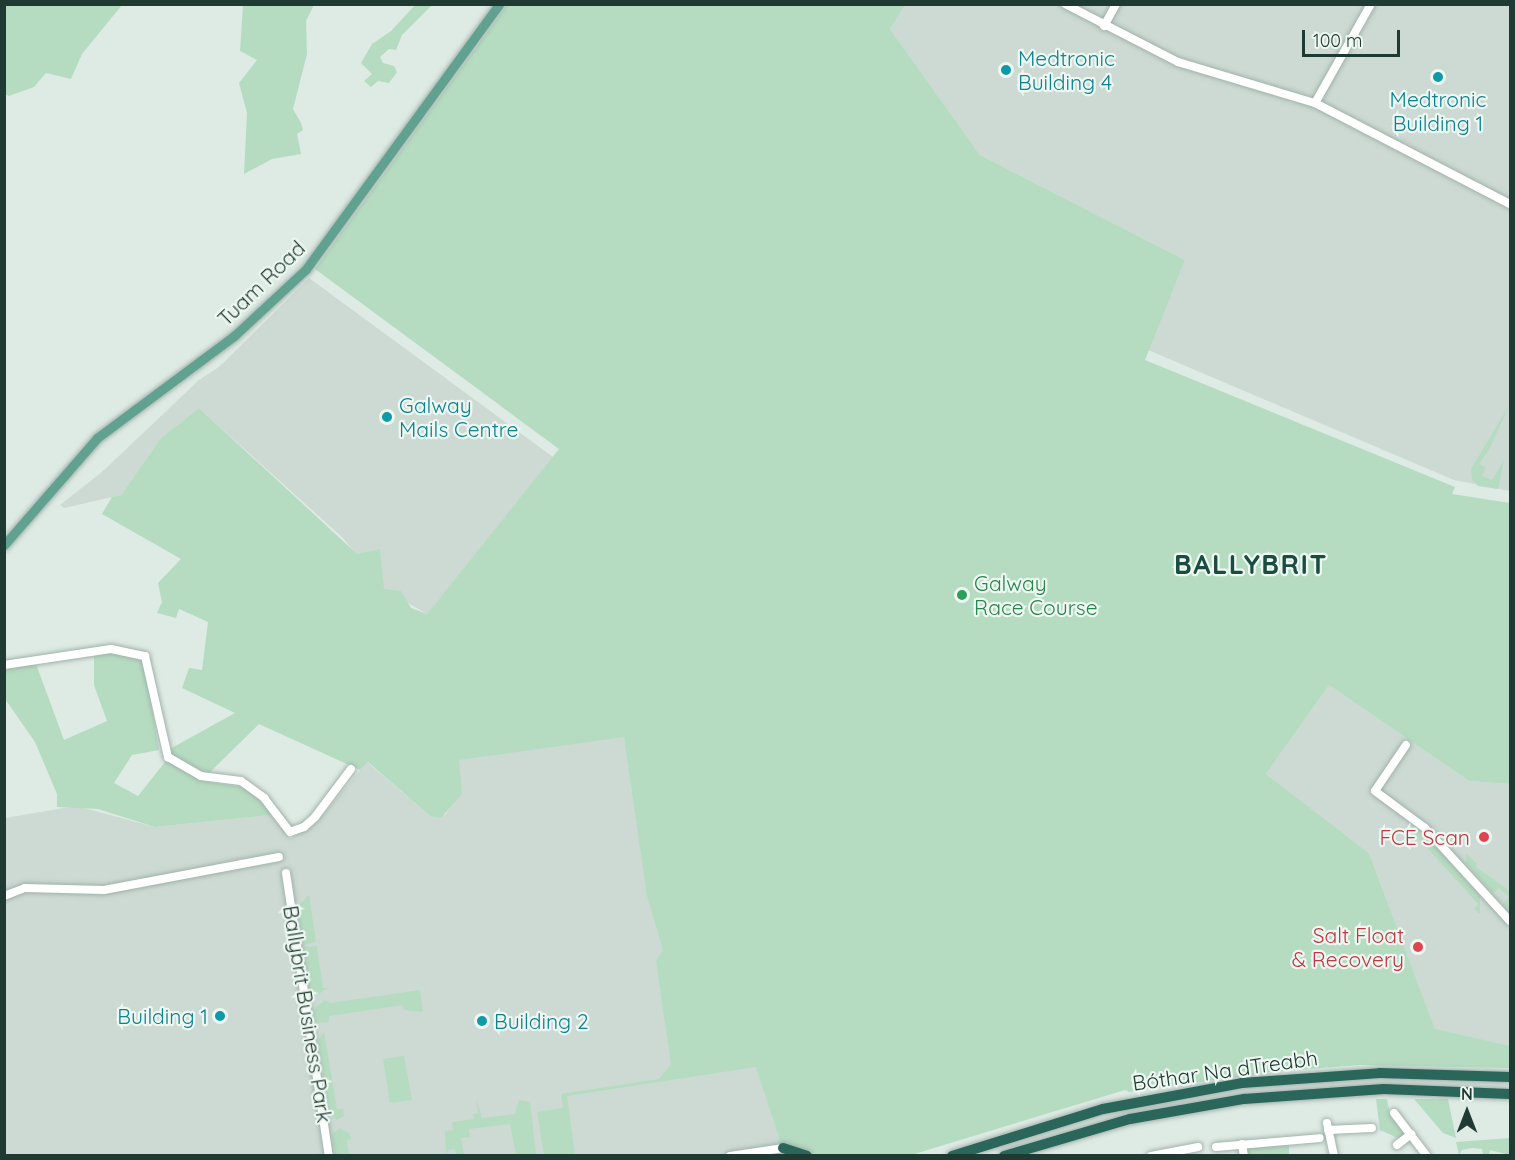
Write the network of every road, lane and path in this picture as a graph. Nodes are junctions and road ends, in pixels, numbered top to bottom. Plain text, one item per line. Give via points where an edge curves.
1 (498, 4) edge
2 (1065, 4) edge
3 (1116, 4) edge
4 (1371, 4) edge
5 (1104, 26) junction
6 (1315, 103) junction
7 (1510, 204) edge
8 (4, 545) edge
9 (4, 665) edge
10 (1406, 745) dead end
11 (351, 769) dead end
12 (279, 857) dead end
13 (286, 873) dead end
14 (4, 896) edge
15 (1510, 921) edge
16 (1510, 1077) edge
17 (1510, 1094) edge
18 (1394, 1113) dead end
19 (1372, 1128) dead end
20 (1411, 1134) junction
21 (1320, 1138) dead end
22 (1242, 1144) junction
23 (1397, 1145) dead end
24 (1198, 1147) dead end
25 (1216, 1147) dead end
26 (783, 1148) joint
27 (1182, 1153) edge
28 (329, 1155) edge
29 (730, 1155) edge
30 (807, 1155) edge
31 (952, 1155) edge
32 (1004, 1155) edge
33 (1154, 1155) edge
34 (1245, 1155) edge
35 (1334, 1155) edge
36 (1427, 1155) edge

1 - 8 main road, Tuam Road via 306,268 234,336 97,438
2 - 5 street
3 - 5 street
4 - 6 street
5 - 6 street via 1193,68
6 - 7 street
9 - 11 street via 111,650 145,656 168,757 201,776 242,781 264,798 290,832 315,817
10 - 15 street via 1374,791 1425,828
12 - 14 street via 104,890 25,888
13 - 28 street, Ballybrit Business Park
16 - 31 highway, Bóthar Na dTreabh via 1380,1073 1242,1083 1081,1115
17 - 32 highway, Bóthar Na dTreabh via 1384,1089 1259,1097 1130,1119
18 - 20 street
19 - 35 street via 1328,1126
20 - 23 street
20 - 36 street
21 - 22 street
22 - 25 street
22 - 34 street
24 - 27 street
26 - 29 street
26 - 30 highway
27 - 33 street

